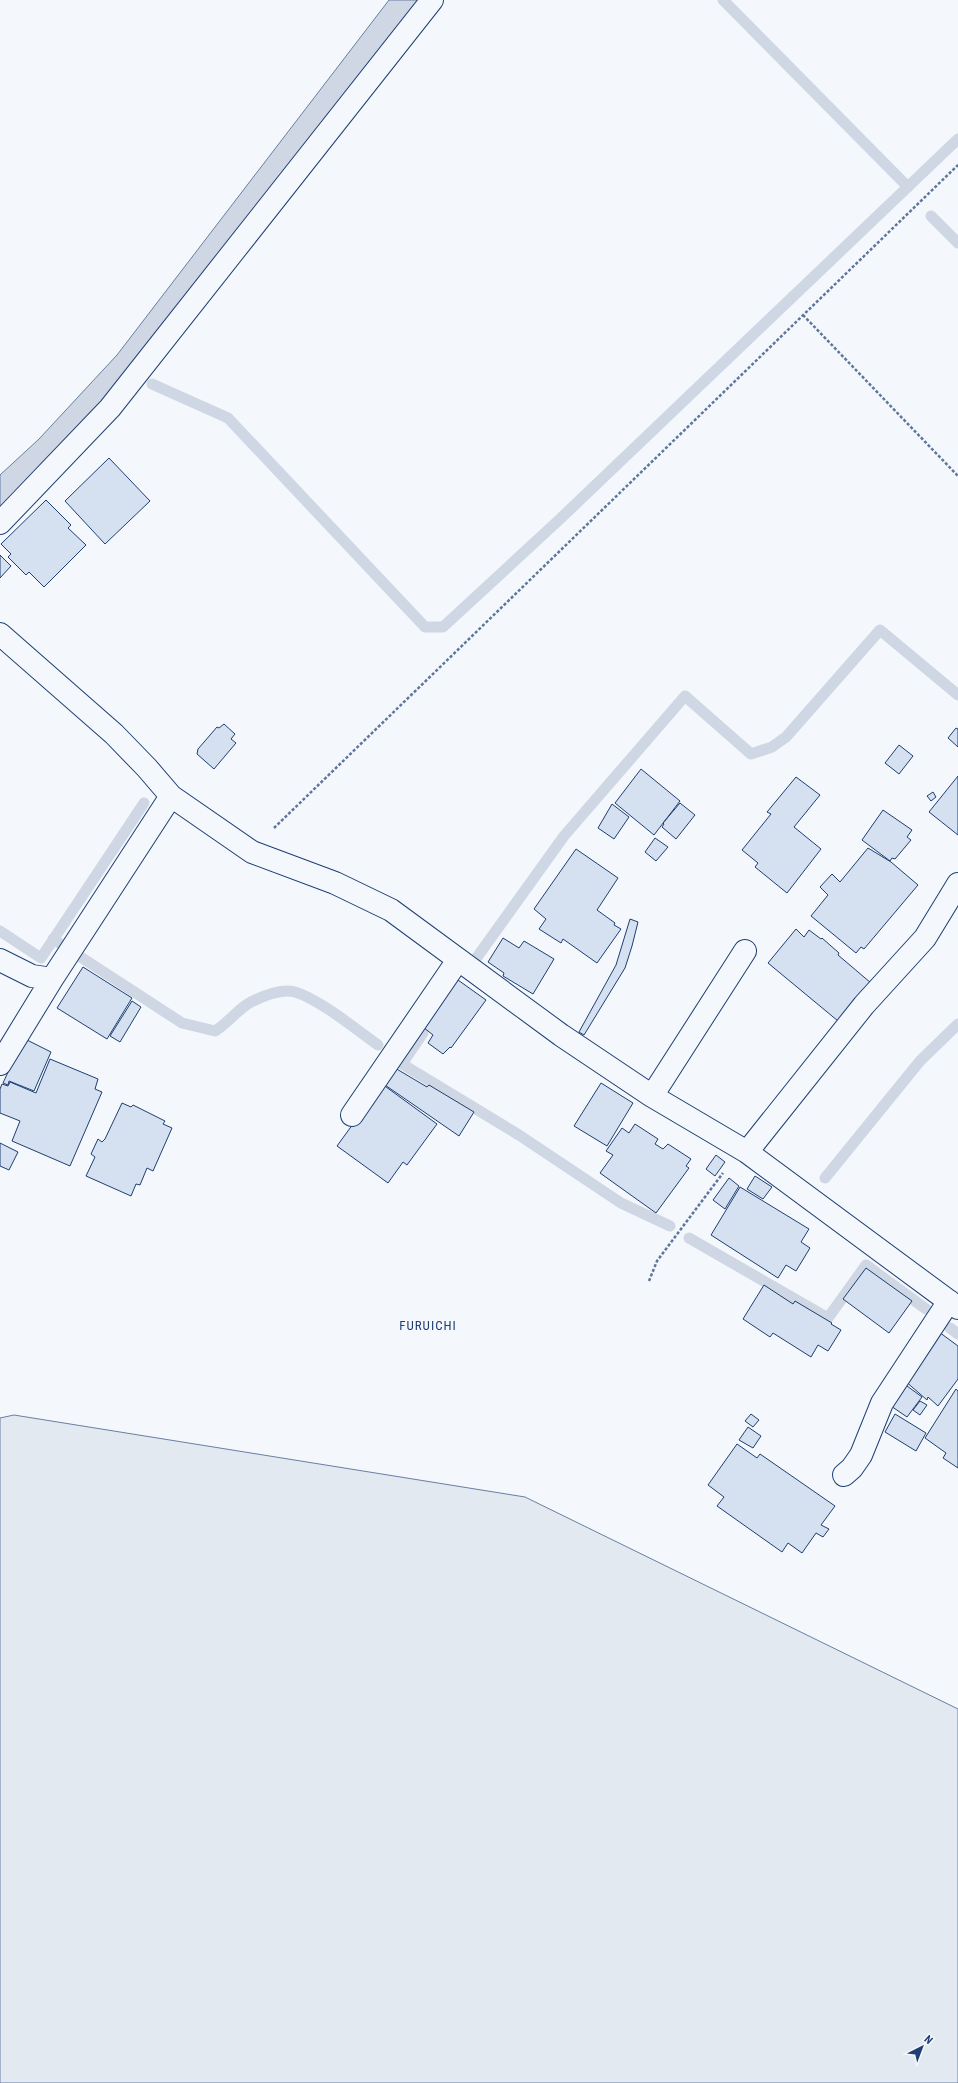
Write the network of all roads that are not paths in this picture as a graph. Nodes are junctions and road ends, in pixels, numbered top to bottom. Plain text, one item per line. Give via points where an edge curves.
1 (432, 0) edge
2 (0, 523) edge
3 (0, 634) edge
4 (170, 796) junction
5 (958, 884) edge
6 (745, 951) dead end
7 (0, 960) edge
8 (458, 960) junction
9 (52, 978) junction
10 (0, 1064) edge
11 (652, 1096) junction
12 (352, 1114) dead end
13 (745, 1151) junction
14 (954, 1305) edge
15 (844, 1475) dead end

1 - 2 street via 110,408
3 - 4 street via 114,734
4 - 8 street via 252,852 335,883 391,910
4 - 9 street
5 - 13 street via 925,938 864,1005
6 - 11 street
7 - 9 street via 32,976
8 - 11 street via 561,1035
8 - 12 street
9 - 10 street
11 - 13 street
13 - 14 street
14 - 15 street via 882,1403 861,1455

